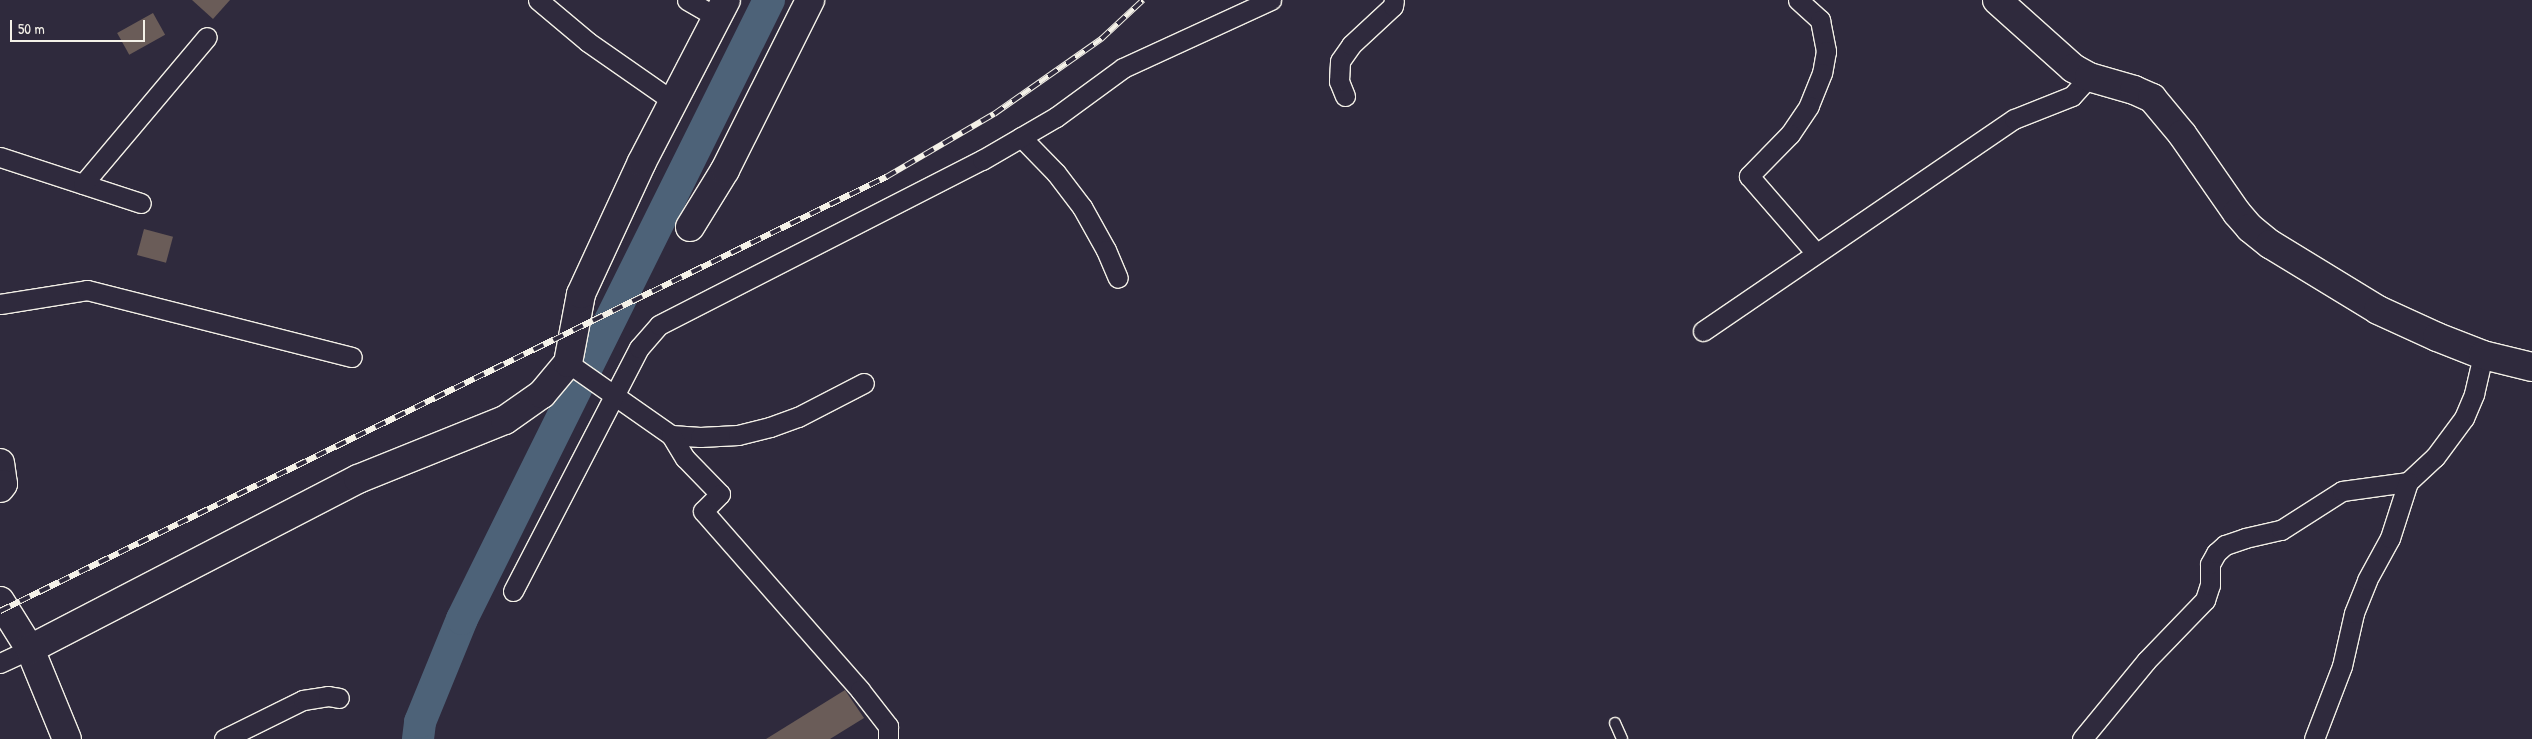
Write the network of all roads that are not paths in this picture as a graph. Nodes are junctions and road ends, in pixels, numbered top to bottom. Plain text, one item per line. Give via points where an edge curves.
1 (538, 0) edge
2 (687, 0) edge
3 (810, 0) edge
4 (1271, 0) edge
5 (1394, 0) edge
6 (1798, 0) edge
7 (1997, 0) edge
8 (721, 9) edge
9 (208, 37) dead end
10 (2090, 77) junction
11 (1345, 96) dead end
12 (674, 102) junction
13 (1021, 137) junction
14 (0, 157) edge
15 (83, 184) junction
16 (141, 203) dead end
17 (690, 227) dead end
18 (1816, 253) junction
19 (1118, 278) dead end
20 (0, 304) edge
21 (1703, 331) dead end
22 (2483, 355) junction
23 (352, 357) dead end
24 (573, 367) junction
25 (2532, 367) edge
26 (864, 383) dead end
27 (611, 393) junction
28 (670, 435) junction
29 (0, 463) edge
30 (2408, 482) junction
31 (0, 488) edge
32 (513, 591) dead end
33 (0, 601) edge
34 (30, 649) junction
35 (0, 663) edge
36 (339, 698) dead end
37 (1615, 723) dead end
38 (68, 739) edge
39 (224, 739) edge
40 (888, 739) edge
41 (1622, 739) edge
42 (2082, 739) edge
43 (2314, 739) edge

1 - 12 street via 588,42
2 - 8 street
3 - 17 street via 725,170
4 - 13 street via 1123,68 1056,117
5 - 11 street via 1393,6 1340,61 1339,81
6 - 18 street via 1820,20 1826,51 1822,73 1809,106 1790,134 1749,176
7 - 10 street via 2073,68
8 - 12 street
9 - 15 street
10 - 18 street via 2072,96 2014,120
10 - 22 street via 2152,98 2182,134 2237,213 2270,244 2378,310
12 - 24 street via 642,162 581,294
13 - 19 street via 1056,173 1082,207
13 - 27 street via 659,325 639,348
14 - 15 street
15 - 16 street
18 - 21 street
20 - 23 street via 88,290
22 - 25 street
22 - 30 street via 2474,394 2464,418 2435,457
24 - 27 street
24 - 34 street via 505,420 358,479
26 - 28 street via 798,418 770,427 738,435
27 - 28 street
27 - 32 street
28 - 40 street via 685,458 720,494 703,511 860,690 888,726
29 - 31 street via 3,484
30 - 42 street via 2342,491 2281,530 2246,538 2221,549 2210,564 2210,585 2205,600 2146,661
30 - 43 street via 2390,538 2367,580 2354,613 2342,666
33 - 34 street
34 - 35 street
34 - 38 street
36 - 39 street via 328,696 303,700
37 - 41 lane

